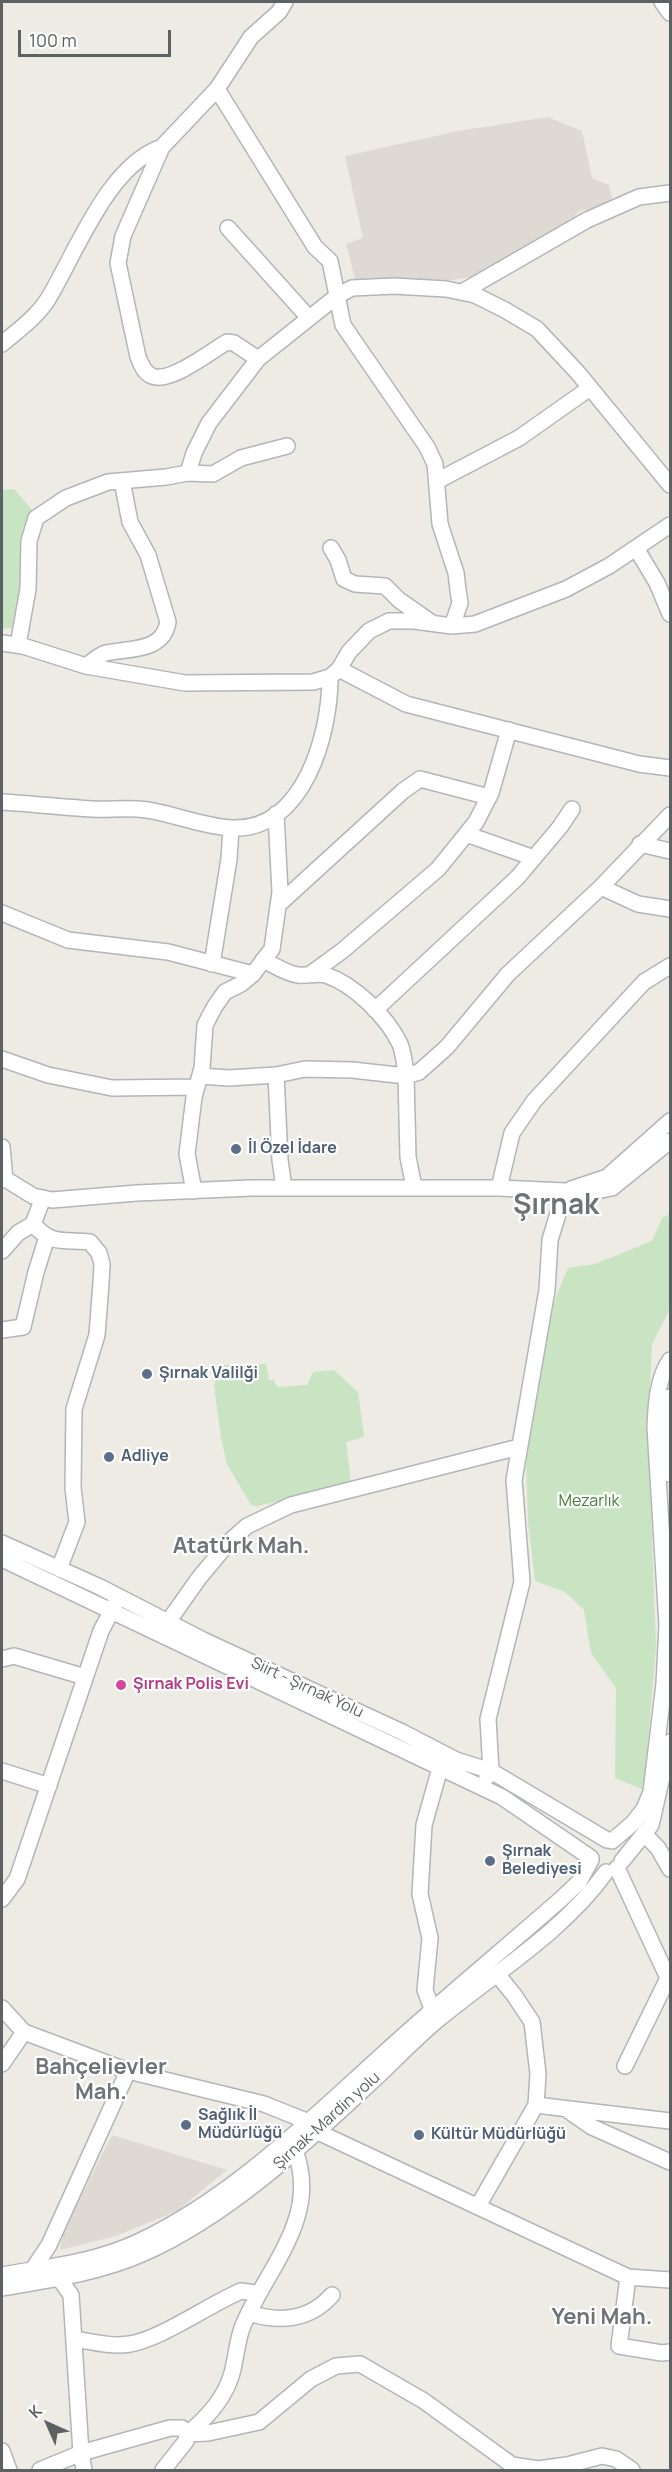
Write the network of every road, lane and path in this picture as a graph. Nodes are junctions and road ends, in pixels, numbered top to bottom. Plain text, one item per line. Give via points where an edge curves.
1 (285, 2) edge
2 (662, 2) edge
3 (670, 13) edge
4 (217, 88) junction
5 (162, 147) junction
6 (670, 194) edge
7 (228, 228) dead end
8 (462, 292) junction
9 (337, 296) junction
10 (309, 318) junction
11 (2, 344) edge
12 (258, 359) junction
13 (591, 388) junction
14 (287, 446) dead end
15 (188, 472) junction
16 (122, 481) junction
17 (436, 481) junction
18 (670, 485) edge
19 (670, 525) edge
20 (331, 548) dead end
21 (636, 548) junction
22 (670, 614) edge
23 (432, 623) junction
24 (452, 626) junction
25 (2, 643) edge
26 (18, 645) junction
27 (86, 666) junction
28 (334, 673) junction
29 (509, 730) junction
30 (670, 768) edge
31 (489, 797) junction
32 (2, 802) edge
33 (572, 809) dead end
34 (276, 814) junction
35 (670, 815) edge
36 (231, 828) junction
37 (466, 834) junction
38 (640, 844) junction
39 (670, 851) edge
40 (534, 858) junction
41 (601, 887) junction
42 (278, 905) junction
43 (670, 909) edge
44 (2, 913) edge
45 (264, 960) junction
46 (212, 964) junction
47 (670, 966) edge
48 (253, 974) junction
49 (309, 975) junction
50 (375, 1010) junction
51 (2, 1059) edge
52 (276, 1075) junction
53 (406, 1077) junction
54 (198, 1082) junction
55 (670, 1121) edge
56 (670, 1141) edge
57 (2, 1147) edge
58 (3, 1178) edge
59 (414, 1187) junction
60 (284, 1188) junction
61 (499, 1188) junction
62 (194, 1191) junction
63 (565, 1191) junction
64 (43, 1198) junction
65 (33, 1224) junction
66 (47, 1237) junction
67 (2, 1251) edge
68 (2, 1330) edge
69 (670, 1360) edge
70 (670, 1397) edge
71 (519, 1447) junction
72 (670, 1474) edge
73 (2, 1543) edge
74 (2, 1558) edge
75 (59, 1569) junction
76 (120, 1596) junction
77 (110, 1611) junction
78 (164, 1628) junction
79 (2, 1659) edge
80 (85, 1677) junction
81 (670, 1742) edge
82 (440, 1768) junction
83 (2, 1771) edge
84 (490, 1772) junction
85 (49, 1786) junction
86 (481, 1788) junction
87 (644, 1834) junction
88 (609, 1840) junction
89 (591, 1859) junction
90 (615, 1867) junction
91 (670, 1869) edge
92 (3, 1895) edge
93 (497, 1974) junction
94 (669, 1982) edge
95 (2, 2008) edge
96 (432, 2009) junction
97 (24, 2032) junction
98 (2, 2064) edge
99 (625, 2066) dead end
100 (128, 2071) junction
101 (536, 2105) junction
102 (565, 2109) junction
103 (670, 2121) edge
104 (313, 2127) junction
105 (295, 2151) junction
106 (670, 2162) edge
107 (478, 2206) junction
108 (33, 2269) junction
109 (2, 2275) edge
110 (628, 2277) junction
111 (59, 2278) junction
112 (670, 2280) edge
113 (2, 2288) edge
114 (258, 2295) junction
115 (332, 2295) dead end
116 (249, 2313) junction
117 (74, 2339) junction
118 (670, 2352) edge
119 (187, 2434) junction
120 (2, 2451) edge
121 (81, 2453) junction
122 (9, 2470) edge
123 (40, 2470) edge
124 (84, 2470) edge
125 (163, 2470) edge
126 (632, 2470) edge

1 - 4 street via 251,37
2 - 3 street
4 - 5 street
4 - 9 street via 315,247 330,261
5 - 11 street via 135,162 109,192 47,301
5 - 12 street via 123,236 118,264 143,369 152,376 165,377 227,342
6 - 8 street via 639,197 587,220
7 - 10 street
8 - 9 street via 394,286 352,288
8 - 13 street via 475,295 537,329
9 - 10 street
9 - 17 street via 343,326 427,447 435,464
10 - 12 street
12 - 15 street via 209,423
13 - 17 street via 519,438
13 - 18 street
14 - 15 street via 242,458 213,474
15 - 16 street
16 - 26 street via 108,482 66,498 36,518 29,541 28,589
16 - 27 street via 130,522 152,566 168,622 162,639 154,644 105,654
17 - 24 street via 440,524 456,573 460,603
19 - 21 street
20 - 23 street via 344,579 385,586
21 - 22 street
21 - 24 street via 566,589 475,624
23 - 24 street
23 - 28 street via 389,621 369,631
25 - 26 street
26 - 27 street
27 - 28 street via 184,683 313,682
28 - 29 street via 406,704
28 - 34 street via 312,769 299,794
29 - 30 street via 639,764
29 - 31 street
31 - 37 street
31 - 42 street via 420,779
32 - 36 street via 145,809
33 - 40 street
34 - 36 street via 263,822
34 - 42 street
35 - 38 street
36 - 46 street
37 - 40 street
37 - 49 street via 438,869
38 - 39 street
38 - 41 street
40 - 50 street
41 - 43 street via 638,904
41 - 53 street via 508,974 447,1047 419,1072
42 - 45 street via 272,949
44 - 46 street via 68,940 168,952
45 - 48 street
45 - 49 street via 295,975
46 - 48 street
47 - 61 street via 644,982 534,1101 512,1133
48 - 54 street via 225,992 215,1005 205,1025
49 - 50 street via 329,976
50 - 53 street via 401,1047
51 - 54 street via 48,1075 112,1088
52 - 53 street via 305,1069
52 - 54 street
52 - 60 street
53 - 59 street via 408,1157
54 - 62 street via 187,1154
55 - 63 street via 607,1177
56 - 63 street via 612,1188 588,1194
57 - 58 street
58 - 64 street
59 - 60 street
59 - 61 street
60 - 62 street
61 - 63 street
62 - 64 street
63 - 71 street via 550,1240 547,1290
64 - 65 street
65 - 66 street
65 - 67 street via 18,1233
66 - 68 street via 23,1327
66 - 75 street via 54,1242 90,1242 102,1264 96,1335 74,1409 73,1488 77,1522
69 - 88 street via 659,1388 655,1427 667,1625 653,1781 644,1809 633,1823
70 - 72 street
71 - 78 street via 291,1505 247,1526 199,1578
71 - 84 street via 514,1480 522,1582 488,1719
73 - 75 street, Siirt - Şırnak Yolu
74 - 77 street, Siirt - Şırnak Yolu
75 - 76 street, Siirt - Şırnak Yolu
76 - 77 street
76 - 78 street, Siirt - Şırnak Yolu
77 - 78 street, Siirt - Şırnak Yolu
77 - 80 street
78 - 82 street, Siirt - Şırnak Yolu
78 - 84 street, Siirt - Şırnak Yolu
79 - 80 street via 14,1656
80 - 85 street
81 - 87 street via 658,1803
82 - 86 street, Siirt - Şırnak Yolu
82 - 96 street via 424,1825 420,1894 430,1938 425,1990
83 - 85 street
84 - 86 street
84 - 88 street, Siirt - Şırnak Yolu
85 - 92 street via 17,1879
86 - 89 street, Siirt - Şırnak Yolu via 502,1797
87 - 90 street
87 - 91 street
88 - 89 street via 594,1846
88 - 90 street via 620,1847
89 - 90 street via 597,1869
89 - 96 street, Şırnak-Mardin yolu via 579,1882 560,1900
90 - 93 street, Şırnak-Mardin yolu via 589,1895
90 - 94 street
93 - 101 street via 532,2022 538,2074
93 - 104 street, Şırnak-Mardin yolu via 438,2019
94 - 99 street
95 - 97 street
96 - 104 street, Şırnak-Mardin yolu
97 - 98 street
97 - 100 street
100 - 104 street via 264,2104
100 - 108 street via 49,2245
101 - 102 street
101 - 107 street
102 - 103 street
102 - 106 street via 592,2127
104 - 105 street, Şırnak-Mardin yolu
104 - 107 street
104 - 108 street, Şırnak-Mardin yolu via 196,2209 137,2242 86,2260
105 - 111 street, Şırnak-Mardin yolu via 203,2220 142,2254
105 - 114 street via 303,2190 299,2212 279,2260
107 - 110 street
108 - 109 street, Şırnak-Mardin yolu
110 - 112 street
110 - 118 street via 619,2346
111 - 113 street, Şırnak-Mardin yolu
111 - 117 street via 71,2295
114 - 116 street
114 - 117 street via 241,2291 152,2337 130,2344
115 - 116 street via 321,2308 301,2316 280,2319
116 - 119 street via 223,2394 206,2418
117 - 121 street
119 - 121 street via 177,2427
119 - 125 street via 186,2441
119 - 126 street via 260,2422 311,2379 336,2366 360,2364 424,2401 512,2465 538,2469 602,2456 616,2459
120 - 122 street
121 - 123 street
121 - 124 street

